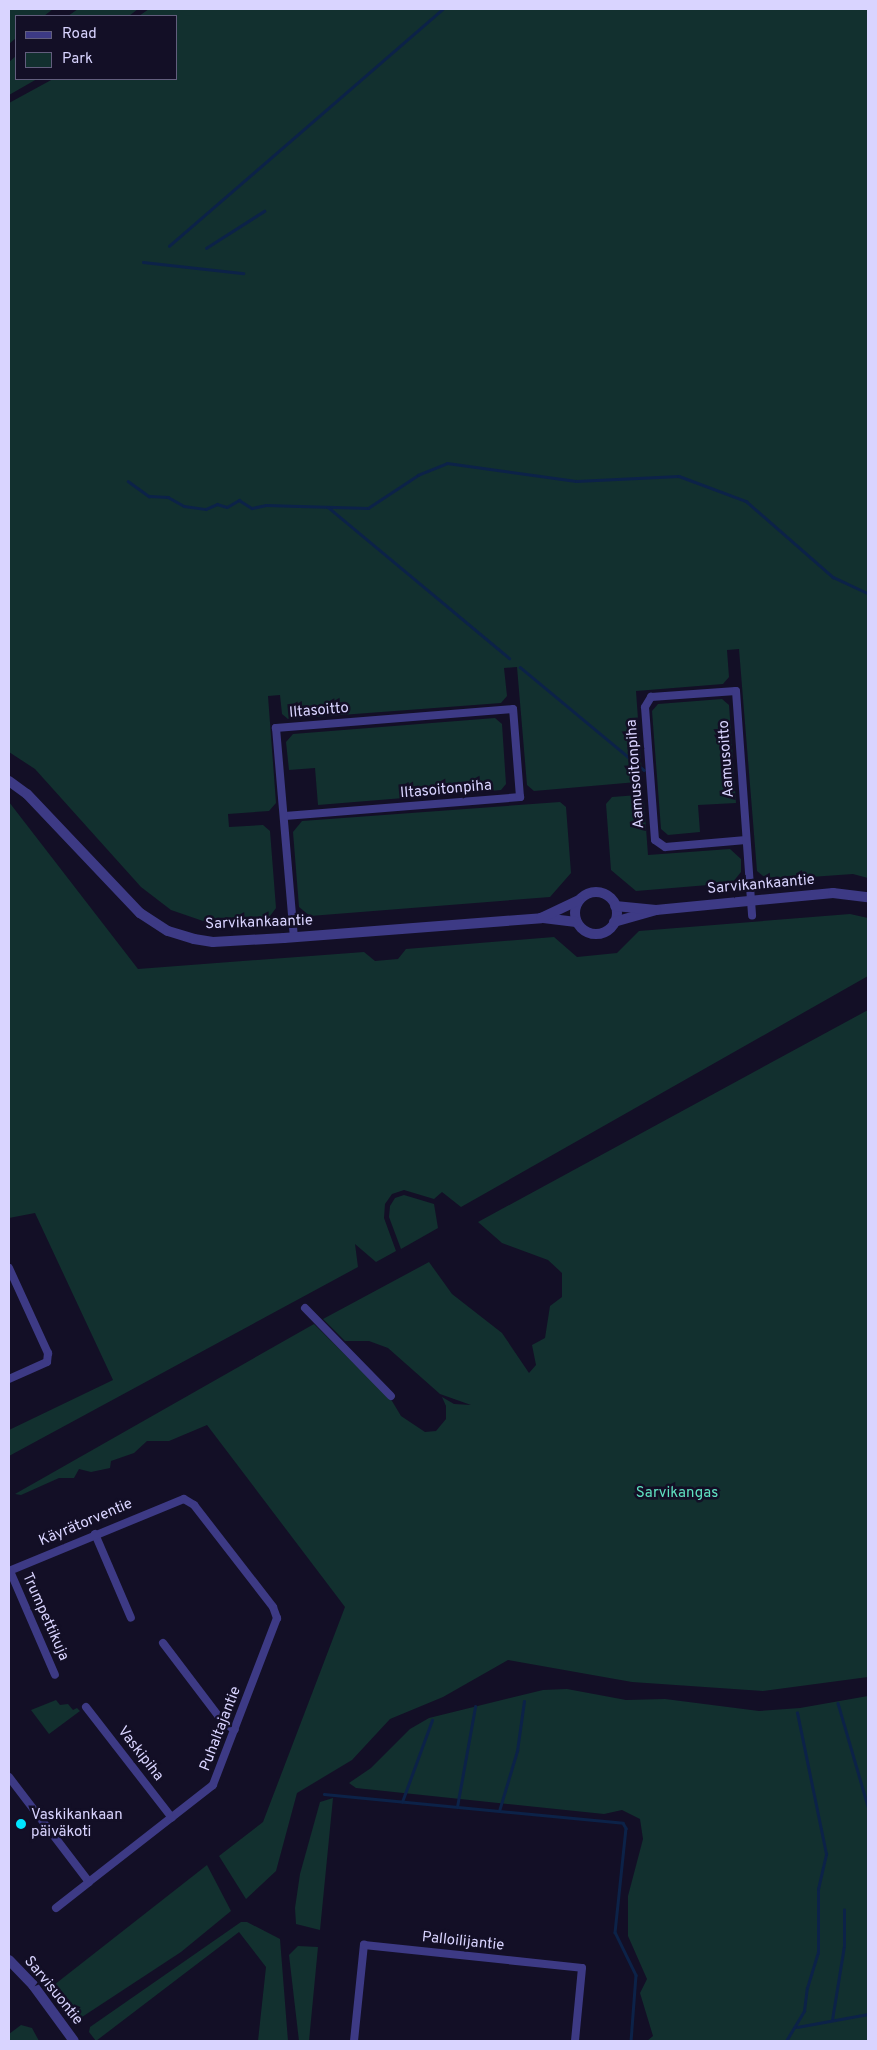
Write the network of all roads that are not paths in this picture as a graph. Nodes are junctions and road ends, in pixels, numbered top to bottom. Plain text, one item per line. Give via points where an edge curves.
1 (646, 701) joint
2 (513, 709) joint
3 (9, 781) edge
4 (285, 816) junction
5 (746, 840) junction
6 (868, 897) edge
7 (579, 900) junction
8 (751, 901) junction
9 (615, 906) junction
10 (656, 910) junction
11 (752, 915) dead end
12 (541, 918) junction
13 (576, 922) junction
14 (614, 922) junction
15 (294, 937) junction
16 (9, 1268) edge
17 (17, 1288) junction
18 (9, 1293) edge
19 (305, 1308) dead end
20 (9, 1379) edge
21 (391, 1396) dead end
22 (174, 1501) joint
23 (95, 1534) junction
24 (9, 1571) edge
25 (132, 1618) dead end
26 (162, 1643) dead end
27 (55, 1674) dead end
28 (86, 1707) dead end
29 (235, 1730) junction
30 (9, 1777) edge
31 (172, 1818) junction
32 (89, 1882) junction
33 (56, 1908) dead end
34 (9, 1960) edge
35 (74, 2041) edge
36 (354, 2041) edge
37 (575, 2041) edge

1 - 5 street, Aamusoitonpiha via 655,840 664,847
1 - 5 street, Aamusoitto via 651,697 736,691
2 - 4 street, Iltasoitonpiha via 520,798
2 - 4 street, Iltasoitto via 276,728
3 - 15 street, Sarvikankaantie via 27,794 130,904 168,931 213,942
4 - 15 street, Iltasoitto
5 - 8 street, Aamusoitto
6 - 8 street, Sarvikankaantie via 833,893
7 - 9 street, Sarvikankaantie via 585,895 599,893 612,900
7 - 12 street, Sarvikankaantie
7 - 13 street
8 - 10 street, Sarvikankaantie
8 - 11 street, Aamusoitto
9 - 10 street, Sarvikankaantie
9 - 14 street
10 - 14 street, Sarvikankaantie
12 - 13 street, Sarvikankaantie
12 - 15 street, Sarvikankaantie
13 - 14 street, Sarvikankaantie via 581,929 595,934 603,933
16 - 17 street
17 - 18 street
17 - 20 street via 48,1353 47,1362
19 - 21 street
22 - 23 street, Käyrätorventie
22 - 29 street, Puhaltajantie via 184,1499 194,1505 276,1615
23 - 24 street, Käyrätorventie
23 - 25 street
24 - 27 street, Trumpettikuja
26 - 29 street via 223,1722
28 - 31 street, Vaskipiha
29 - 31 street, Puhaltajantie via 214,1785
30 - 32 street
31 - 32 street, Puhaltajantie
32 - 33 street, Puhaltajantie
34 - 35 street, Sarvisuontie via 33,1985
36 - 37 street, Palloilijantie via 364,1945 582,1968

